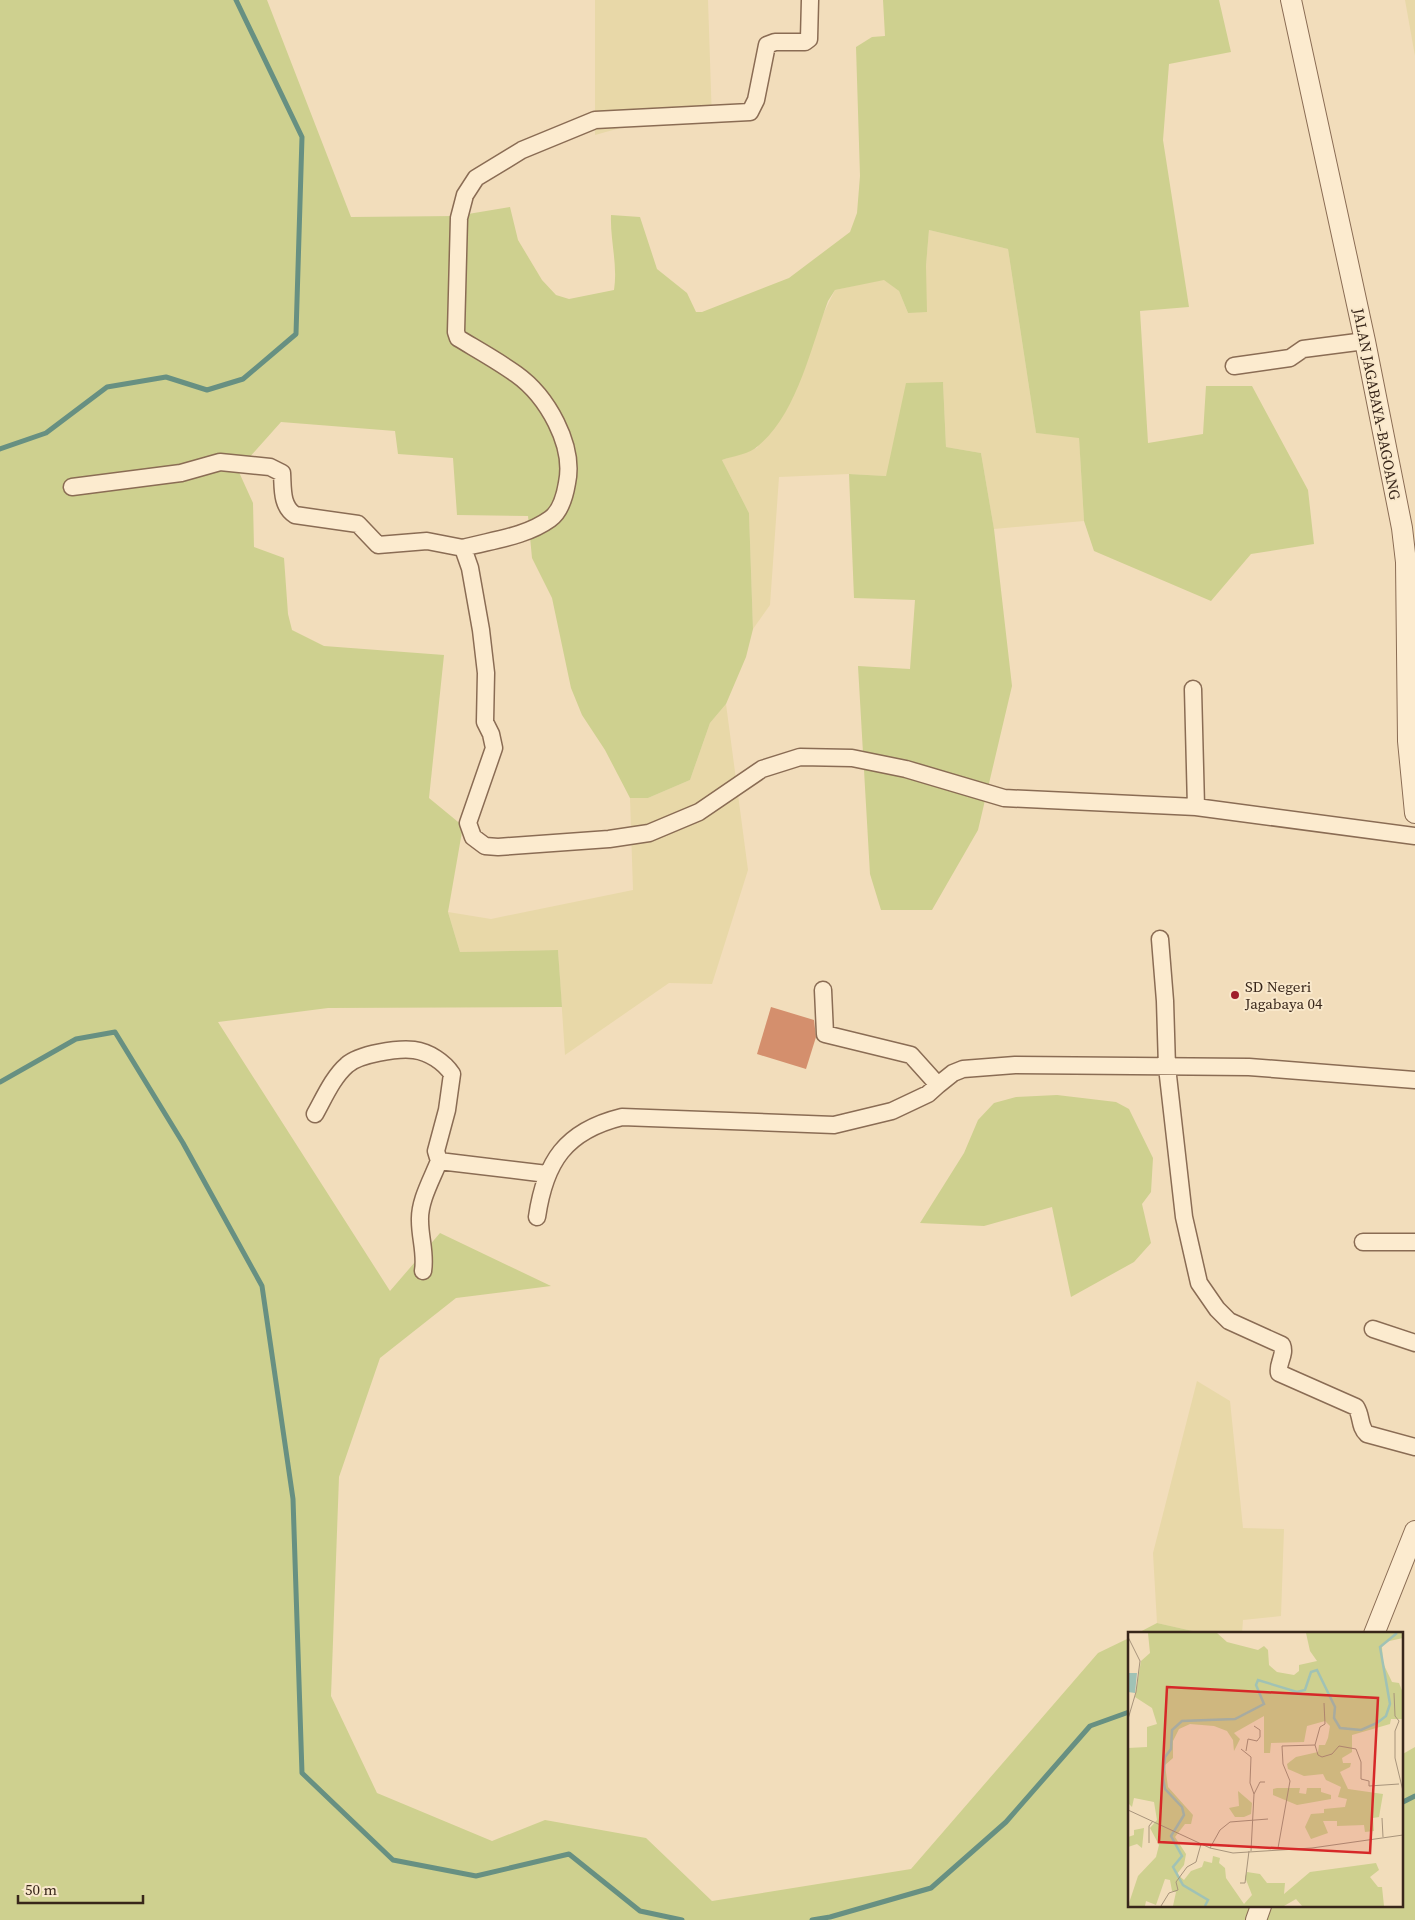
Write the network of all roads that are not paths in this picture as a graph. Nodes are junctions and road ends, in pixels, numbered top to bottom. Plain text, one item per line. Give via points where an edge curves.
1 (810, 0) edge
2 (1291, 0) edge
3 (1365, 340) junction
4 (1234, 366) dead end
5 (72, 487) dead end
6 (463, 548) junction
7 (1193, 689) dead end
8 (1196, 807) junction
9 (1415, 813) edge
10 (1415, 836) edge
11 (1160, 939) dead end
12 (824, 990) dead end
13 (1167, 1066) junction
14 (1415, 1080) edge
15 (938, 1085) junction
16 (315, 1114) dead end
17 (439, 1161) junction
18 (547, 1174) junction
19 (537, 1217) dead end
20 (1363, 1242) dead end
21 (1415, 1242) edge
22 (423, 1271) dead end
23 (1373, 1329) dead end
24 (1415, 1343) edge
25 (1415, 1447) edge
26 (1414, 1538) edge
27 (1375, 1632) edge
28 (1260, 1908) edge
29 (1256, 1920) edge

1 - 6 street via 808,39 805,42 767,45 756,100 750,112 595,120 522,150 476,178 465,195 459,218 458,338 518,375 536,393 562,432 568,454 568,479 564,498 552,518 531,531
2 - 3 street, JALAN JAGABAYA–BAGOANG
3 - 4 street via 1303,349 1290,358
3 - 9 street, JALAN JAGABAYA–BAGOANG via 1406,562 1408,741
5 - 6 street via 181,473 220,462 270,467 282,473 285,505 294,515 358,524 378,545 427,541
6 - 8 street via 470,568 481,630 486,673 485,722 492,734 494,748 468,823 473,837 485,846 609,839 649,833 699,812 762,769 800,757 852,758 906,769 1004,798
7 - 8 street
8 - 10 street
11 - 13 street
12 - 15 street via 826,1034 911,1055
13 - 14 street via 1250,1067
13 - 15 street via 1015,1065 963,1069
13 - 25 street via 1184,1217 1199,1283 1230,1321 1282,1344 1284,1350 1278,1373 1356,1408 1367,1434
15 - 18 street via 928,1094 892,1112 834,1125 622,1117 602,1122 568,1142
16 - 17 street via 332,1084 353,1060 367,1055 414,1050 444,1062 452,1074 436,1151
17 - 18 street
17 - 22 street via 419,1219 425,1259
18 - 19 street
20 - 21 street
23 - 24 street
26 - 27 street
28 - 29 street

